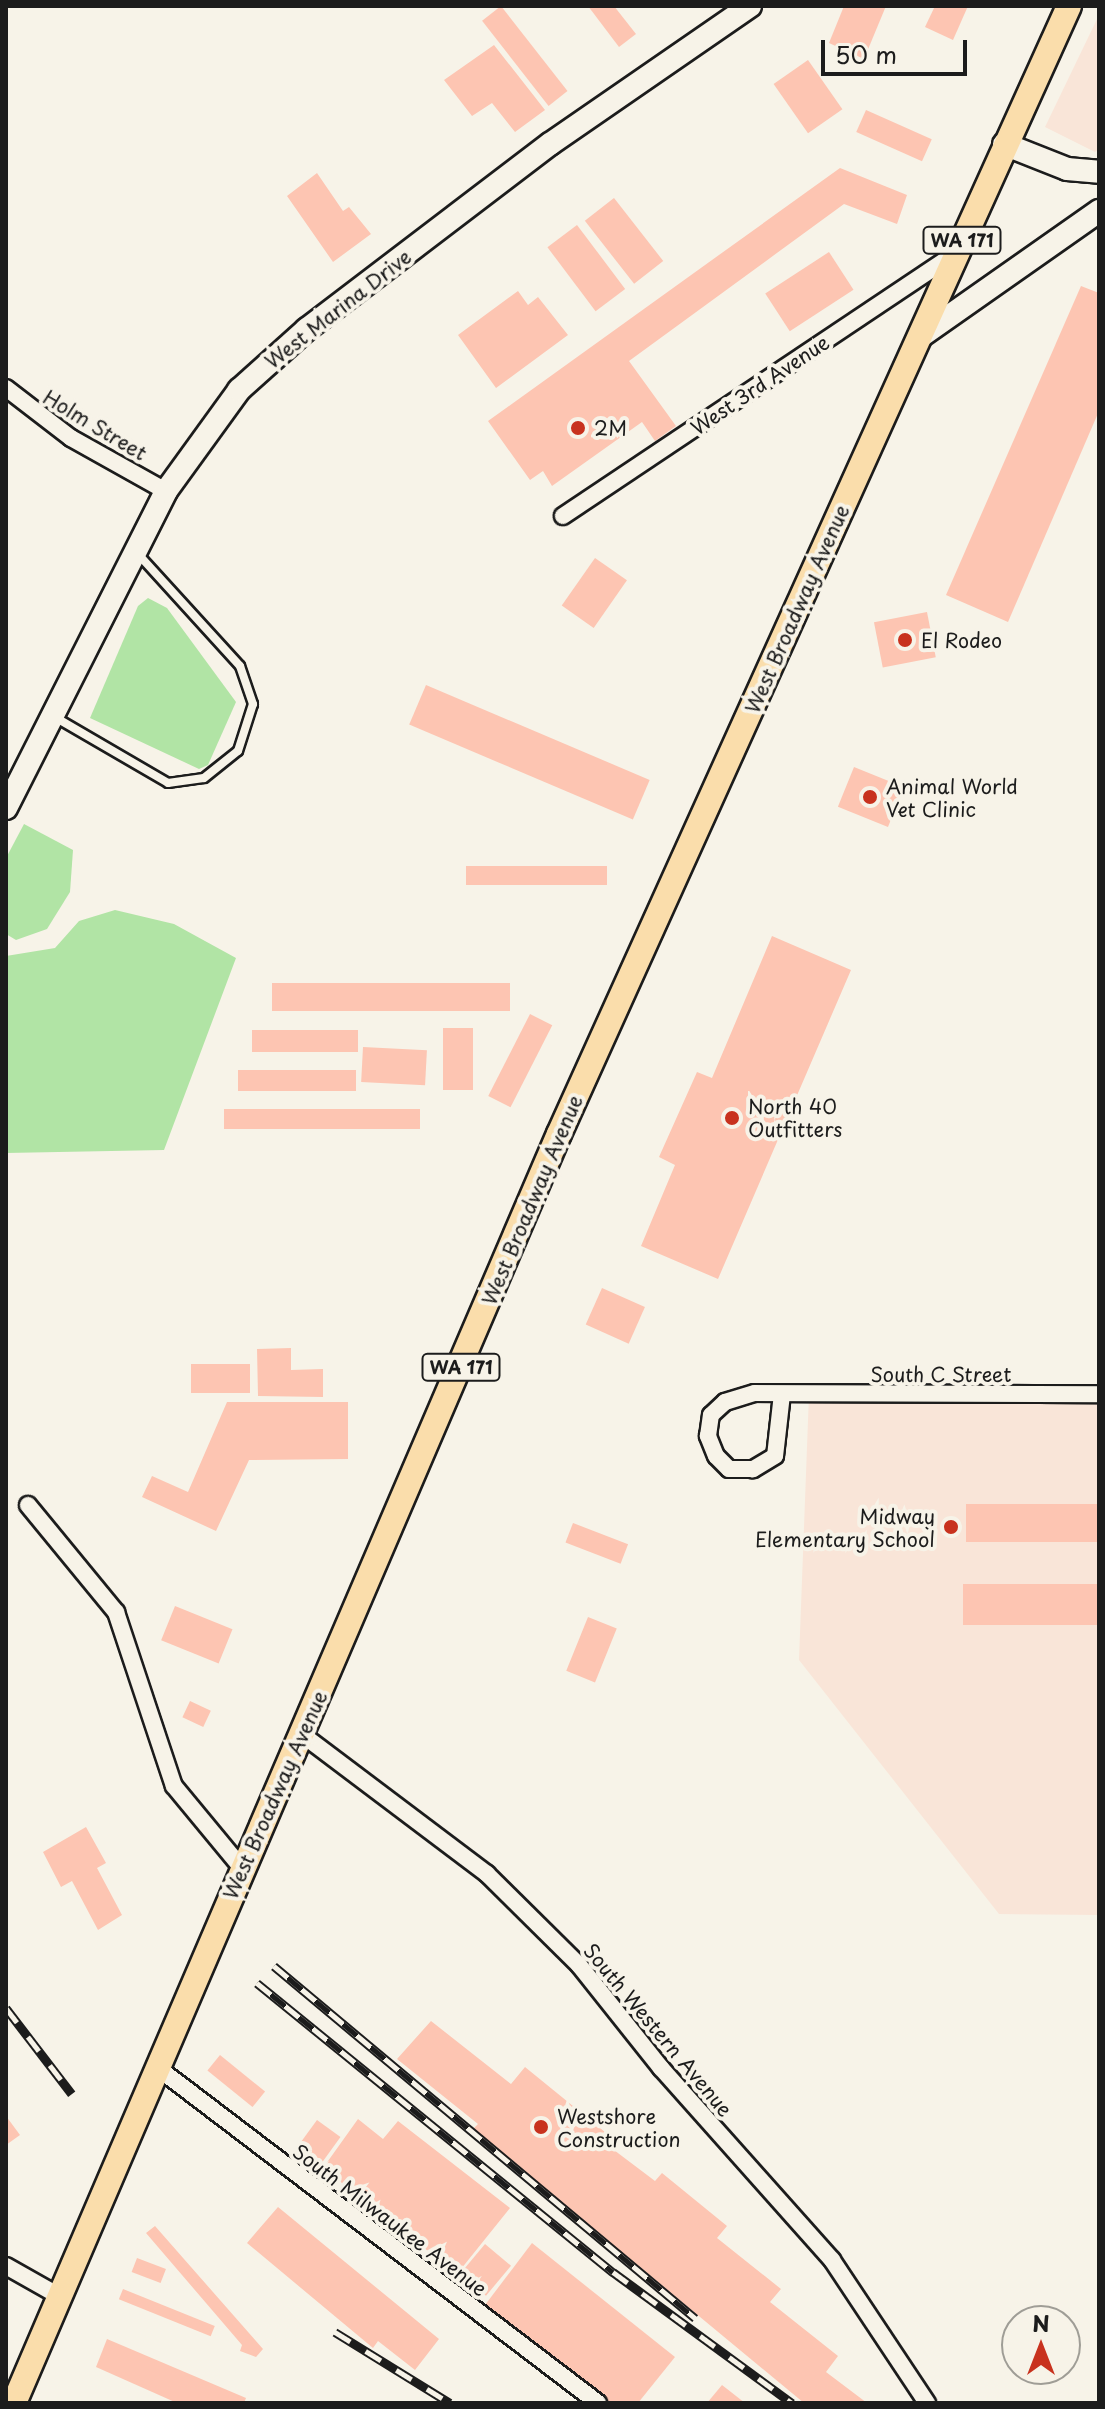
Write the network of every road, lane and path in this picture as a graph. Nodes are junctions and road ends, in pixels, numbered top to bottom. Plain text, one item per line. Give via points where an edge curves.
1 (750, 6) edge
2 (1069, 6) edge
3 (1004, 144) junction
4 (1099, 172) edge
5 (1099, 211) edge
6 (957, 253) junction
7 (921, 336) junction
8 (6, 388) edge
9 (166, 491) junction
10 (563, 516) dead end
11 (135, 550) junction
12 (53, 716) junction
13 (6, 808) edge
14 (782, 1394) junction
15 (1099, 1394) edge
16 (28, 1505) dead end
17 (304, 1736) junction
18 (241, 1867) junction
19 (158, 2068) junction
20 (6, 2266) edge
21 (59, 2296) junction
22 (14, 2403) edge
23 (598, 2403) edge
24 (927, 2403) edge

1 - 9 street, West Marina Drive via 550,144 307,329 239,390
2 - 3 main road, West Broadway Avenue / WA 171
3 - 4 street via 1067,169
3 - 6 main road, West Broadway Avenue / WA 171
5 - 7 street
6 - 7 main road, West Broadway Avenue / WA 171
6 - 10 street, West 3rd Avenue
7 - 17 main road, West Broadway Avenue / WA 171 via 559,1134
8 - 9 street, Holm Street via 71,438
9 - 11 street, West Marina Drive
11 - 12 street, West Marina Drive
11 - 12 lane via 240,666 253,704 238,751 204,778 168,783
12 - 13 street, West Marina Drive
14 - 14 street, South C Street via 755,1393 725,1402 711,1415 708,1436 729,1469 753,1469 775,1456
14 - 15 street, South C Street
16 - 18 street via 116,1612 174,1786
17 - 18 main road, West Broadway Avenue / WA 171
17 - 24 street, South Western Avenue via 487,1874 579,1965 661,2068 832,2260
18 - 19 main road, West Broadway Avenue / WA 171
19 - 21 main road, West Broadway Avenue / WA 171
19 - 23 street, South Milwaukee Avenue
20 - 21 street
21 - 22 main road, West Broadway Avenue / WA 171

